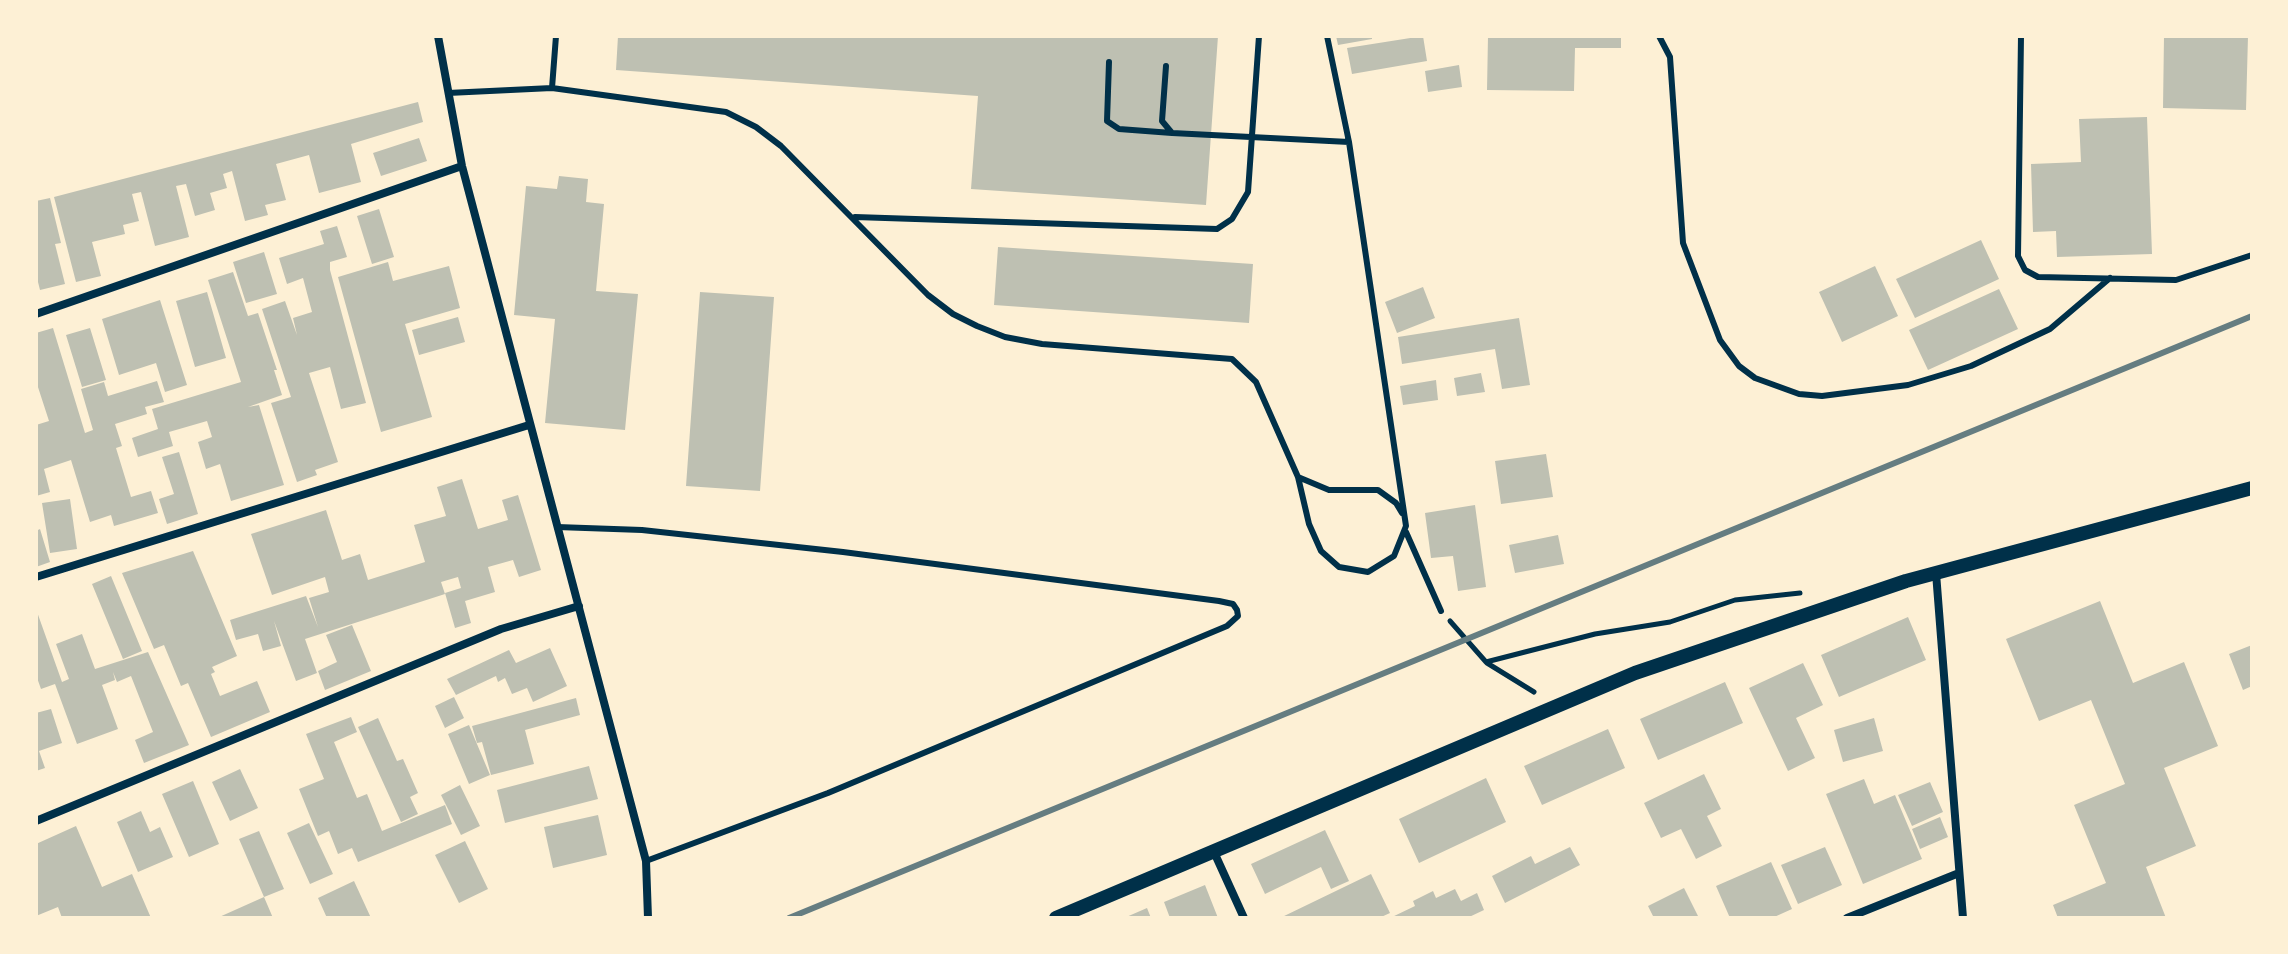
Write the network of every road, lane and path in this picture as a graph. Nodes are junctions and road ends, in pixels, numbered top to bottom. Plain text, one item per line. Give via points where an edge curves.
1 (438, 36) edge
2 (556, 36) edge
3 (1259, 36) edge
4 (1327, 36) edge
5 (1659, 36) edge
6 (2021, 36) edge
7 (1109, 62) dead end
8 (1166, 66) dead end
9 (552, 88) junction
10 (448, 93) junction
11 (1172, 133) junction
12 (1349, 142) junction
13 (462, 166) junction
14 (855, 217) junction
15 (2252, 255) edge
16 (2110, 278) junction
17 (36, 314) edge
18 (529, 425) junction
19 (1298, 477) junction
20 (2252, 488) edge
21 (557, 527) junction
22 (1405, 529) junction
23 (1936, 573) junction
24 (36, 577) edge
25 (1812, 590) dead end
26 (579, 606) junction
27 (1441, 611) joint
28 (1486, 662) junction
29 (1534, 692) dead end
30 (36, 821) edge
31 (1214, 852) junction
32 (646, 861) junction
33 (1959, 873) junction
34 (648, 918) edge
35 (1056, 918) edge
36 (1244, 918) edge
37 (1847, 918) edge
38 (1963, 918) edge

1 - 10 street
2 - 9 lane
3 - 14 lane via 1248,192 1232,219 1217,229
4 - 12 lane
5 - 16 lane via 1670,57 1683,243 1720,340 1755,378 1799,394 1822,396 1908,385 1971,366 2050,329
6 - 16 lane via 2018,256 2038,277
7 - 11 lane via 1107,121 1119,129
8 - 11 lane via 1162,121
9 - 10 lane
9 - 14 lane via 726,112 781,146
10 - 13 street
11 - 12 lane
12 - 22 lane
13 - 17 street
13 - 18 street
14 - 19 lane via 928,295 953,314 1005,337 1222,356 1242,364 1256,382
15 - 16 lane via 2176,280
18 - 21 street
18 - 24 street
19 - 22 lane via 1329,490 1378,490 1401,510
19 - 22 lane via 1314,538 1325,557 1339,567 1368,572 1383,564 1400,547
20 - 23 street
21 - 26 street
21 - 32 lane via 642,530 843,552 1219,601 1237,610 1238,616 1227,626 828,793
22 - 27 lane
23 - 31 street via 1635,673
23 - 33 street
25 - 28 path via 1735,600 1670,622 1595,634
26 - 30 street via 501,629
26 - 32 street
27 - 28 path
28 - 29 path
31 - 35 street
31 - 36 street
32 - 34 street
33 - 37 street
33 - 38 street

